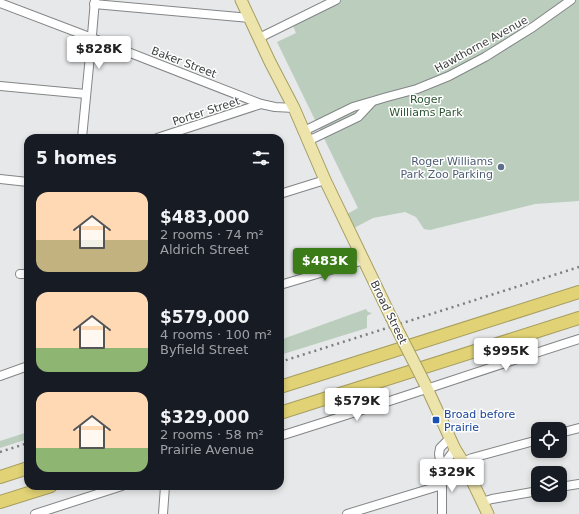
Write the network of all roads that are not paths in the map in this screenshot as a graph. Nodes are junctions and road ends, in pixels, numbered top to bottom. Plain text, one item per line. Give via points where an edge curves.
1 (241, 0) edge
2 (336, 0) edge
3 (571, 0) edge
4 (95, 2) edge
5 (0, 3) edge
6 (250, 18) junction
7 (92, 38) junction
8 (259, 38) junction
9 (0, 86) edge
10 (86, 94) junction
11 (372, 102) junction
12 (261, 104) junction
13 (294, 108) junction
14 (82, 134) edge
15 (169, 134) edge
16 (306, 136) junction
17 (0, 179) edge
18 (324, 180) junction
19 (24, 182) edge
20 (284, 193) edge
21 (364, 260) junction
22 (284, 284) edge
23 (579, 292) edge
24 (579, 318) edge
25 (579, 339) edge
26 (24, 367) edge
27 (0, 376) edge
28 (284, 386) edge
29 (426, 386) junction
30 (284, 412) edge
31 (579, 428) edge
32 (567, 431) edge
33 (284, 435) edge
34 (450, 438) junction
35 (531, 442) edge
36 (455, 449) junction
37 (463, 462) junction
38 (24, 469) edge
39 (442, 473) junction
40 (0, 477) edge
41 (579, 484) edge
42 (442, 485) junction
43 (567, 486) edge
44 (38, 490) edge
45 (111, 490) edge
46 (166, 490) edge
47 (531, 492) edge
48 (0, 502) edge
49 (482, 502) junction
50 (51, 511) edge
51 (35, 514) edge
52 (163, 514) edge
53 (347, 514) edge
54 (442, 514) edge
55 (488, 514) edge

1 - 6 main road, Broad Street
2 - 8 street
3 - 11 street, Hawthorne Avenue via 533,27 463,69 417,89
4 - 6 street
4 - 7 street
5 - 7 street, Baker Street
6 - 8 main road, Broad Street
7 - 10 street
7 - 12 street, Baker Street
8 - 13 main road, Broad Street
9 - 10 street
10 - 14 street
11 - 16 street, Hawthorne Avenue via 348,109
11 - 16 street via 358,117
12 - 13 street, Baker Street
12 - 15 street, Porter Street
13 - 16 main road, Broad Street
16 - 18 main road, Broad Street
17 - 19 street
18 - 20 street
18 - 21 main road, Broad Street
21 - 22 street
21 - 29 main road, Broad Street, bridge
23 - 28 highway
24 - 30 highway
25 - 29 street
26 - 27 street
29 - 33 street via 354,413
29 - 34 main road, Broad Street
31 - 32 street
34 - 36 main road, Broad Street
34 - 39 street via 440,448
35 - 37 street
36 - 37 main road, Broad Street
36 - 39 street
37 - 49 main road, Broad Street
38 - 40 highway
39 - 42 street
41 - 43 street
42 - 53 street
42 - 54 street
44 - 48 highway
45 - 50 street
46 - 52 street
47 - 49 street
49 - 55 main road, Broad Street
50 - 51 street

